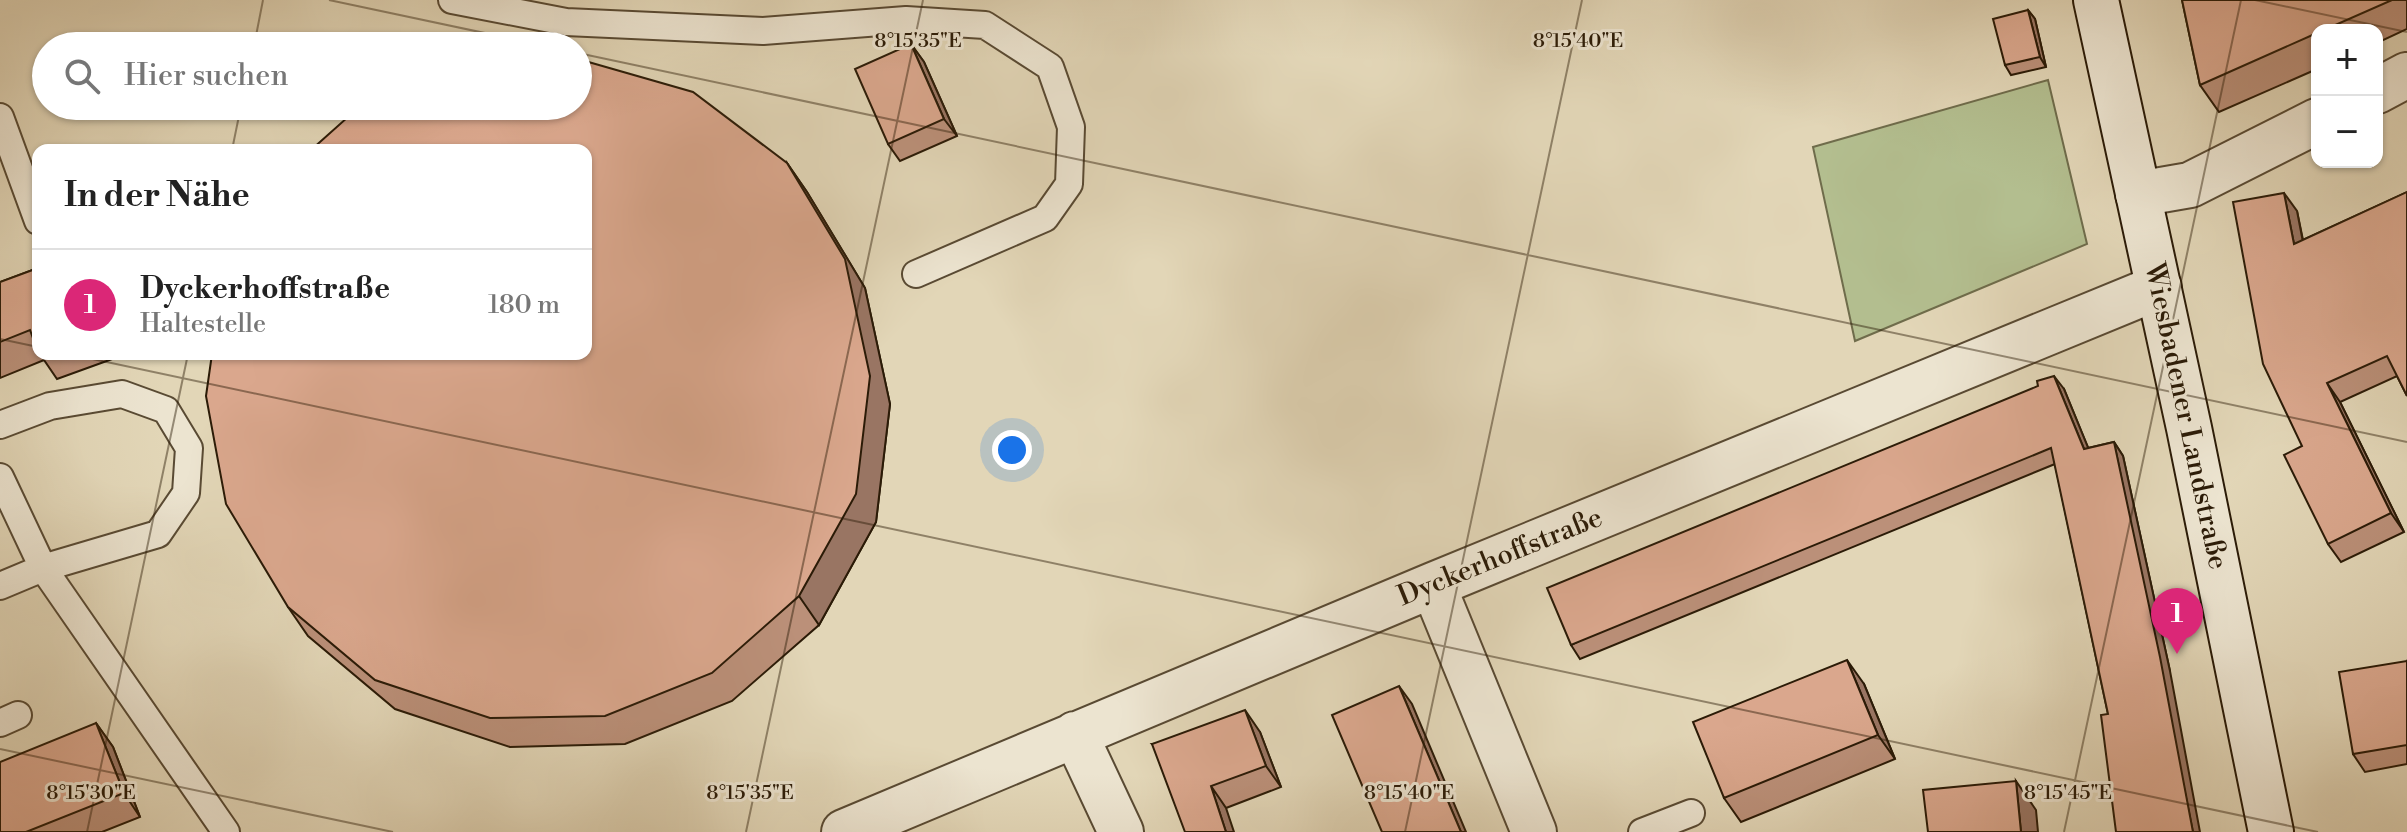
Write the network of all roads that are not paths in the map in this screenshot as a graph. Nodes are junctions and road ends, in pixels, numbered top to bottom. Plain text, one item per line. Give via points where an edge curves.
1 (2096, 0) edge
2 (470, 2) edge
3 (2407, 75) edge
4 (2383, 88) edge
5 (0, 117) edge
6 (2311, 124) edge
7 (2138, 194) junction
8 (32, 205) edge
9 (916, 274) dead end
10 (2159, 287) junction
11 (0, 425) edge
12 (0, 477) edge
13 (43, 568) junction
14 (1433, 585) junction
15 (0, 586) edge
16 (1075, 734) junction
17 (1691, 813) dead end
18 (226, 832) edge
19 (844, 832) edge
20 (1121, 832) edge
21 (1534, 832) edge
22 (1642, 832) edge
23 (2271, 832) edge

1 - 7 street, Wiesbadener Landstraße
2 - 9 lane via 566,22 763,31 906,20 985,25 1050,67 1071,127 1069,184 1045,218
3 - 4 street
5 - 8 lane
6 - 7 street via 2190,185
7 - 10 street, Wiesbadener Landstraße
10 - 14 street, Dyckerhoffstraße
10 - 23 street, Wiesbadener Landstraße
11 - 13 lane via 50,406 122,394 166,410 189,448 186,493 158,534
12 - 13 lane
13 - 15 lane
13 - 18 lane
14 - 16 street, Dyckerhoffstraße
14 - 21 street
16 - 19 street, Dyckerhoffstraße
16 - 20 street
17 - 22 lane

